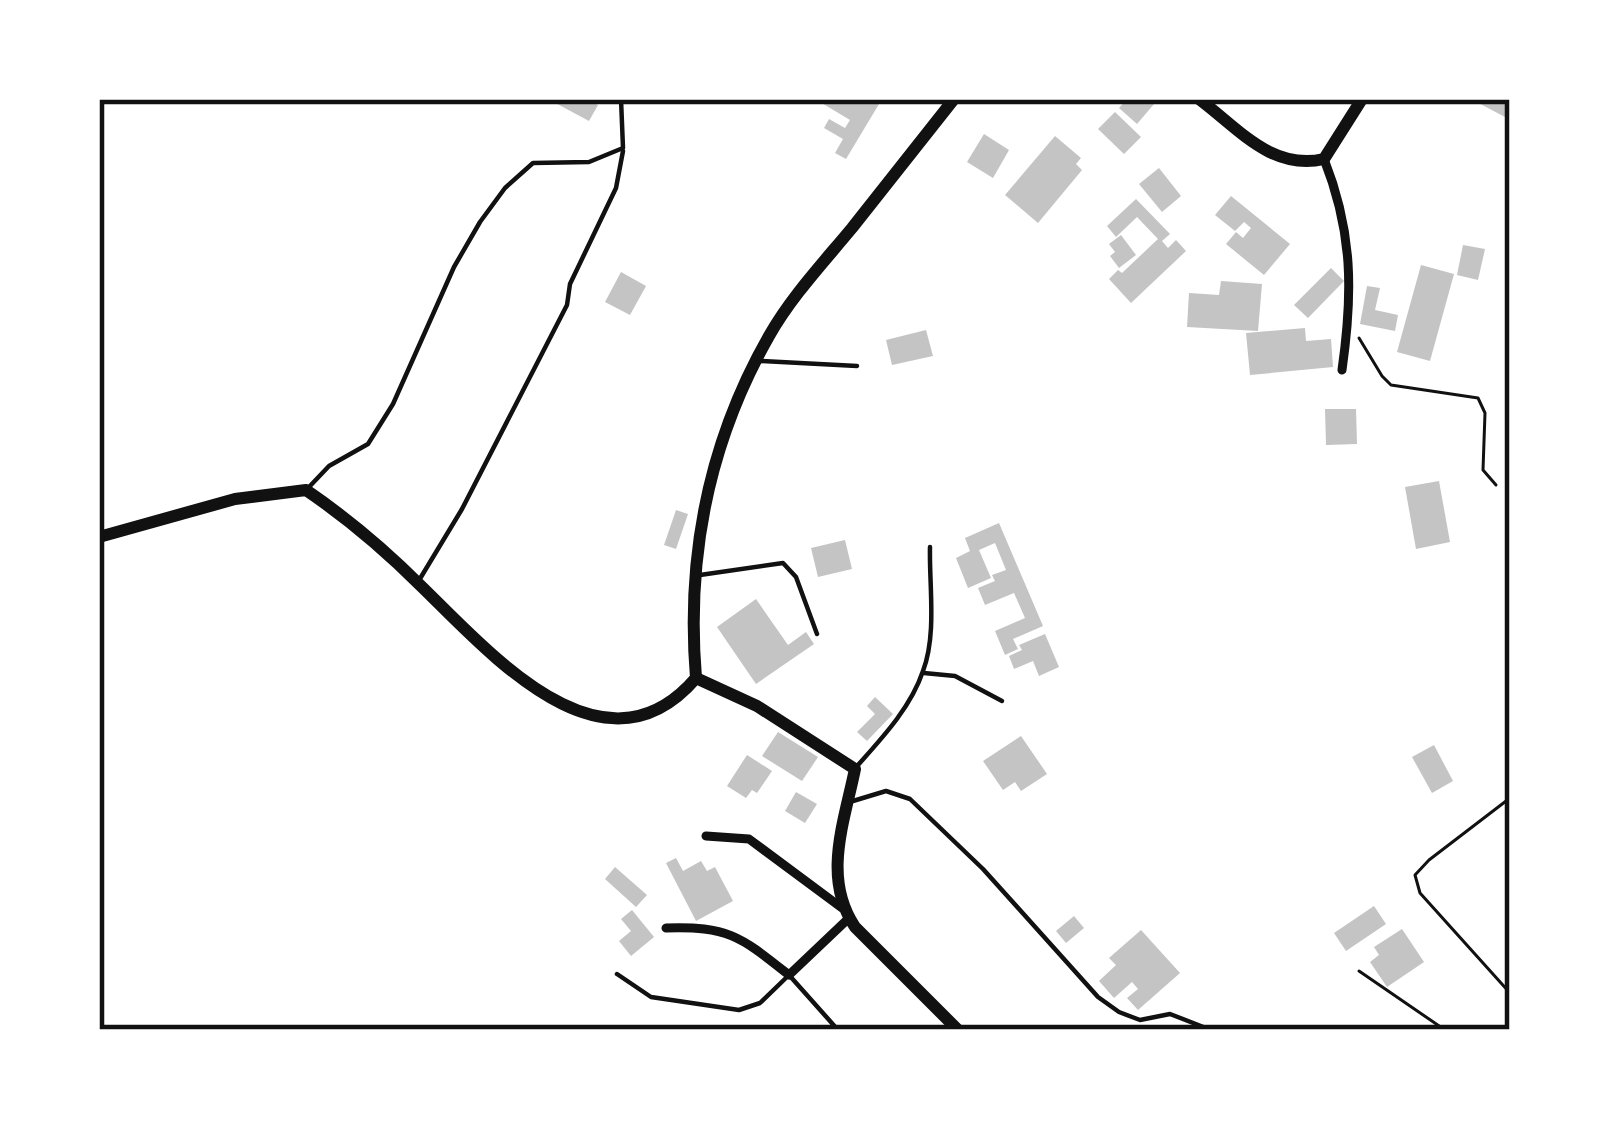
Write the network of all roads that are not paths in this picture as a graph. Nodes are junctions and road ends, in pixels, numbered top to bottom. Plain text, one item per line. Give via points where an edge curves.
1 (954, 99) edge
2 (1199, 99) edge
3 (1362, 99) edge
4 (622, 100) edge
5 (623, 148) junction
6 (1324, 159) junction
7 (756, 361) junction
8 (857, 365) dead end
9 (1342, 370) dead end
10 (306, 490) junction
11 (99, 537) edge
12 (930, 547) dead end
13 (694, 577) junction
14 (418, 583) junction
15 (818, 634) dead end
16 (923, 673) junction
17 (696, 679) junction
18 (1002, 701) dead end
19 (854, 769) junction
20 (848, 802) junction
21 (706, 836) dead end
22 (845, 913) junction
23 (665, 928) dead end
24 (617, 974) dead end
25 (790, 975) junction
26 (838, 1030) edge
27 (958, 1030) edge
28 (1210, 1030) edge

1 - 7 street via 802,287
2 - 6 street via 1278,159
3 - 6 street
4 - 5 lane
5 - 10 lane via 589,162 533,163 505,188 454,267 368,444
5 - 14 lane via 616,188 566,305
6 - 9 street via 1351,269
7 - 8 lane
7 - 13 street via 718,451
10 - 11 street via 236,499
10 - 14 street
12 - 16 lane
13 - 15 lane via 783,562
13 - 17 street
14 - 17 street via 508,669 591,716 651,716
16 - 18 lane via 955,676
16 - 19 lane
17 - 19 street via 758,706
19 - 20 street
20 - 22 street via 835,876
20 - 28 lane via 903,794 1098,997 1140,1020 1170,1014
21 - 22 street via 748,839
22 - 25 street
22 - 27 street
23 - 25 street via 706,926 738,937
24 - 25 lane via 652,998 739,1010 760,1003
25 - 26 lane

